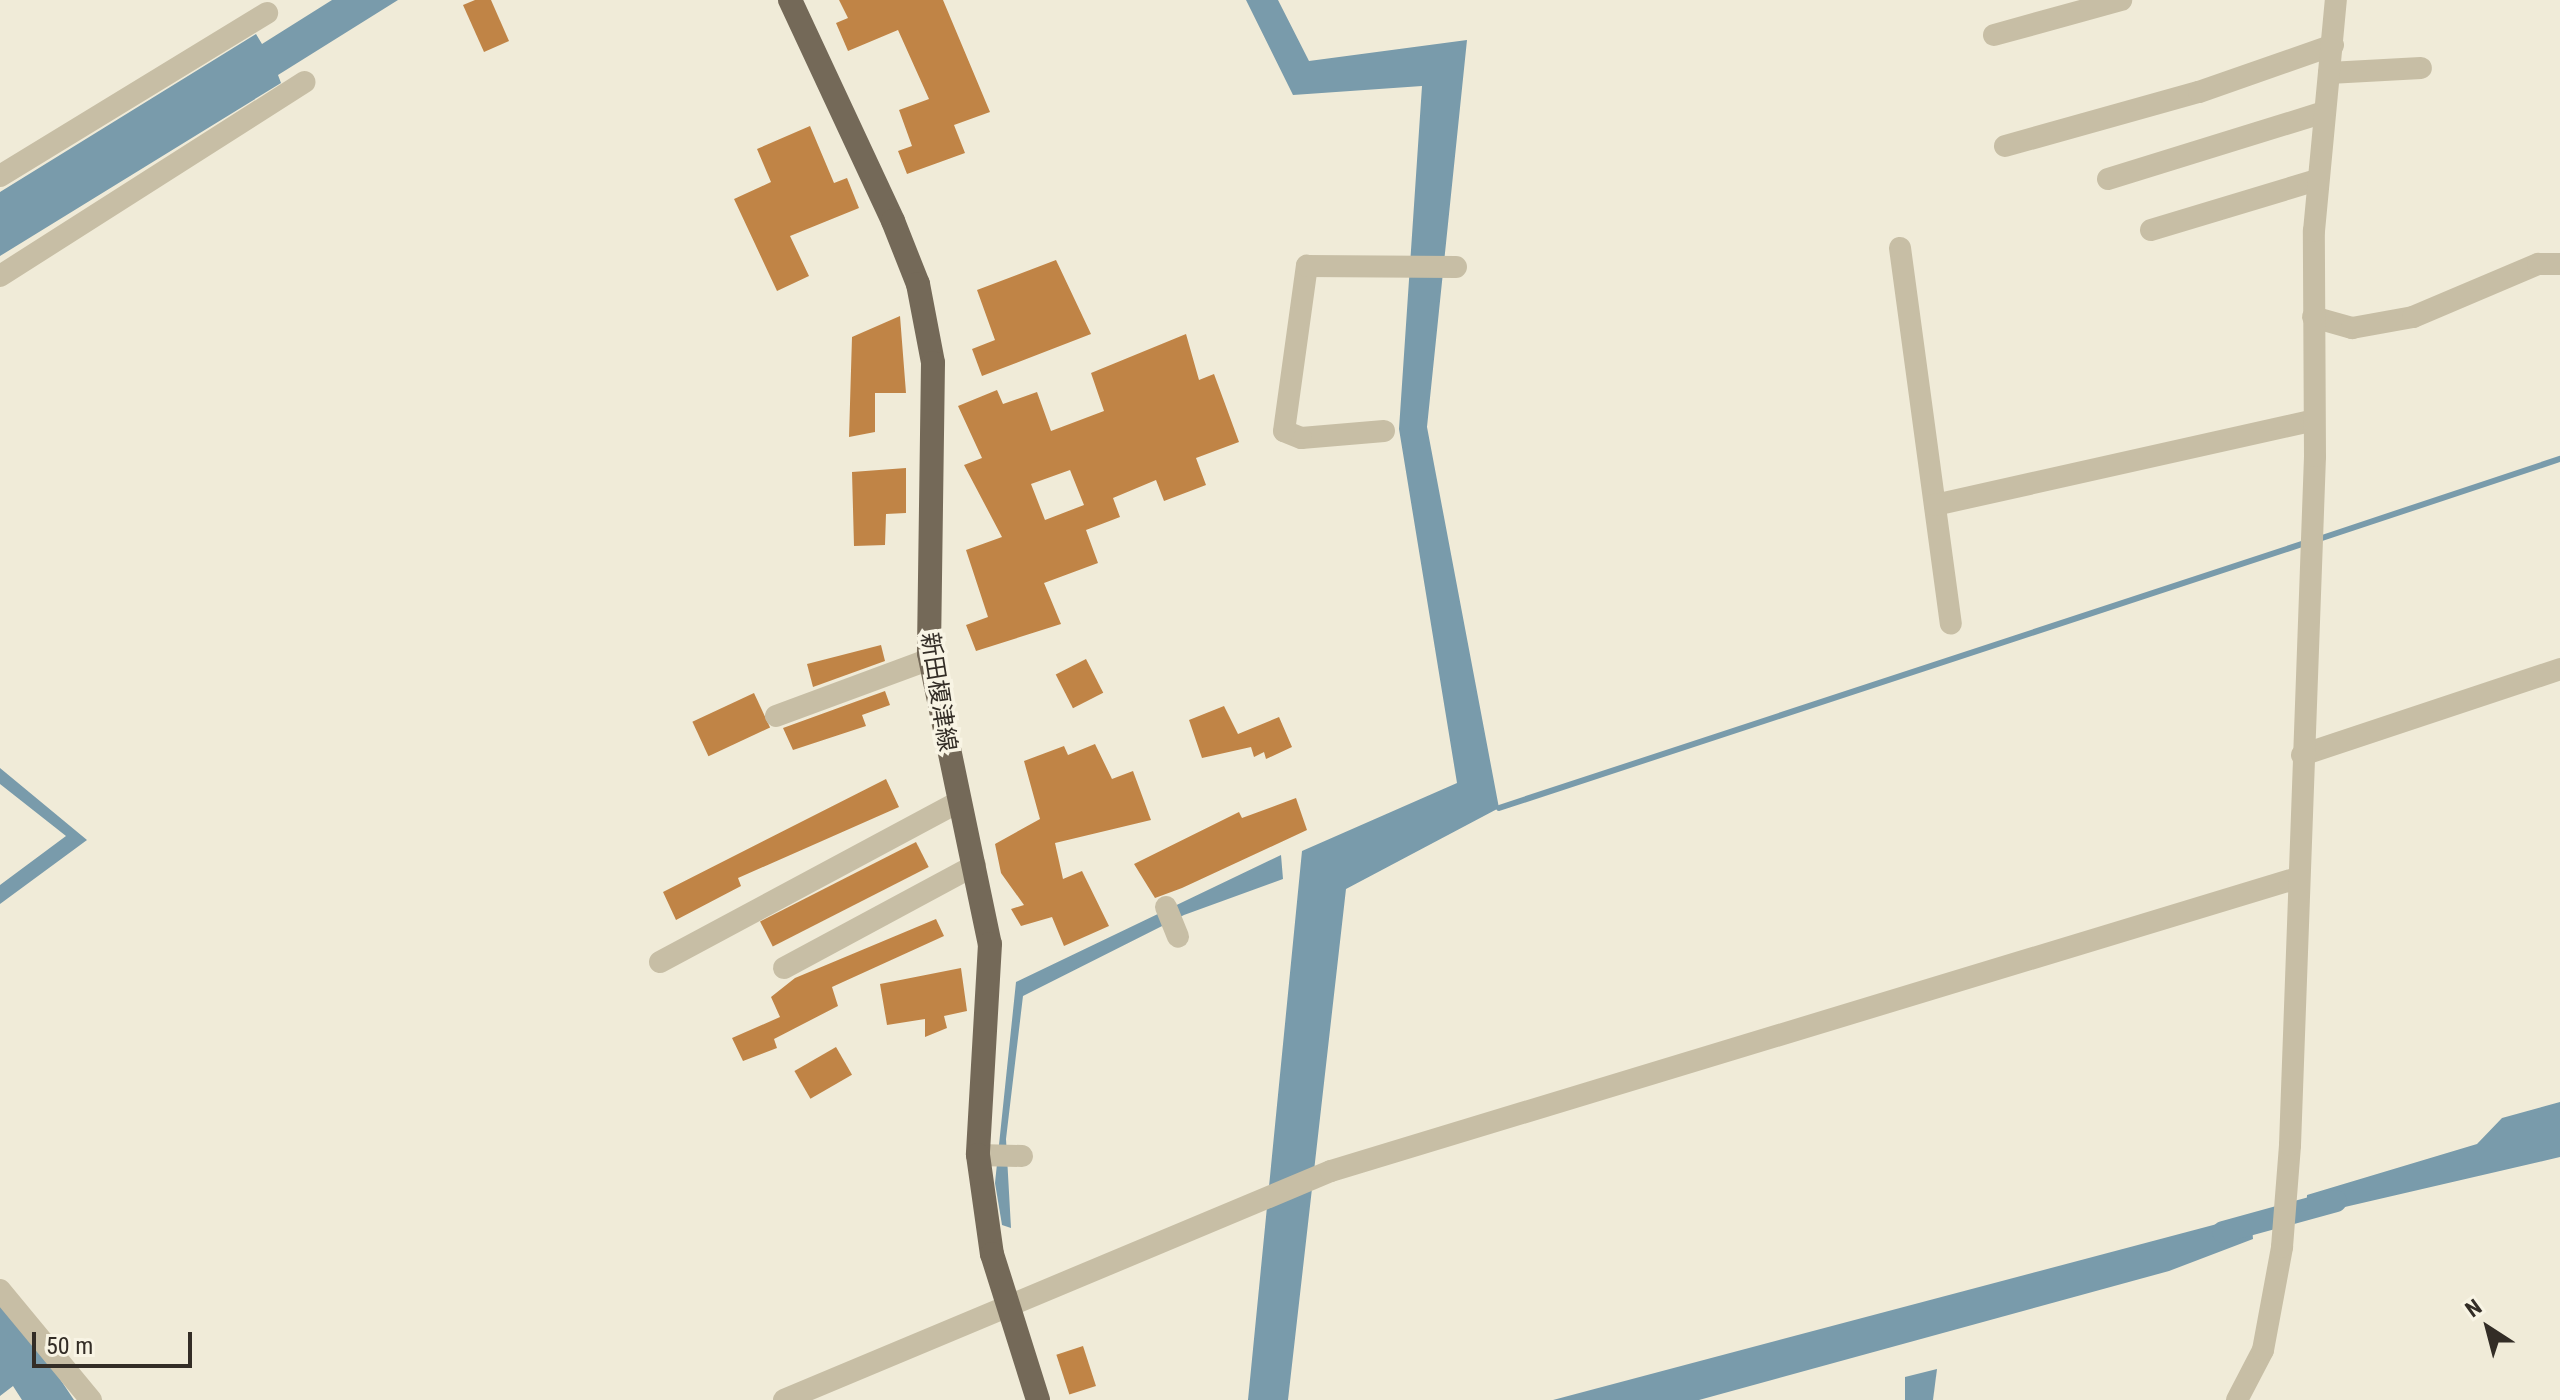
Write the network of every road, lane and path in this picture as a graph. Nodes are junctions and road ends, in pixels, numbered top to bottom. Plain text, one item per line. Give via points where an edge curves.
1 (790, 0) edge
2 (2121, 0) edge
3 (2336, 0) edge
4 (267, 13) dead end
5 (1994, 35) dead end
6 (2333, 45) junction
7 (2421, 68) dead end
8 (2329, 73) junction
9 (305, 82) dead end
10 (2325, 112) junction
11 (2005, 146) dead end
12 (0, 176) edge
13 (2108, 179) dead end
14 (2317, 180) junction
15 (2151, 230) dead end
16 (1900, 248) dead end
17 (2560, 264) edge
18 (1450, 267) dead end
19 (0, 276) edge
20 (2313, 317) junction
21 (2312, 421) junction
22 (1384, 431) dead end
23 (1935, 505) junction
24 (1951, 624) dead end
25 (930, 659) junction
26 (2560, 669) edge
27 (776, 716) dead end
28 (2302, 755) junction
29 (959, 802) junction
30 (975, 865) junction
31 (2297, 878) junction
32 (1166, 907) dead end
33 (1178, 937) dead end
34 (660, 962) dead end
35 (784, 968) dead end
36 (978, 1155) junction
37 (1022, 1156) dead end
38 (0, 1290) edge
39 (1008, 1312) junction
40 (817, 1394) edge
41 (91, 1400) edge
42 (784, 1400) edge
43 (1038, 1400) edge
44 (2237, 1400) edge

1 - 25 main road, 新田榎津線 via 918,284 933,363
2 - 5 street
3 - 6 street
4 - 12 street
6 - 8 street
6 - 11 street via 2199,92
7 - 8 street
8 - 10 street
9 - 19 street
10 - 13 street
10 - 14 street
14 - 15 street
14 - 20 street
16 - 23 street
17 - 20 street via 2538,264 2413,317 2352,328
18 - 22 street via 1307,266 1284,416 1289,437
20 - 21 street
21 - 23 street
21 - 28 street
23 - 24 street
25 - 27 street
25 - 29 main road, 新田榎津線
26 - 28 street
28 - 31 street
29 - 30 main road, 新田榎津線
29 - 34 street
30 - 35 street
30 - 36 main road, 新田榎津線 via 990,944 991,998
31 - 39 street via 1317,1177
31 - 44 street via 2282,1247 2263,1350
32 - 33 street
36 - 37 street
36 - 39 main road, 新田榎津線
38 - 41 street
39 - 40 street
39 - 43 main road, 新田榎津線
40 - 42 street

